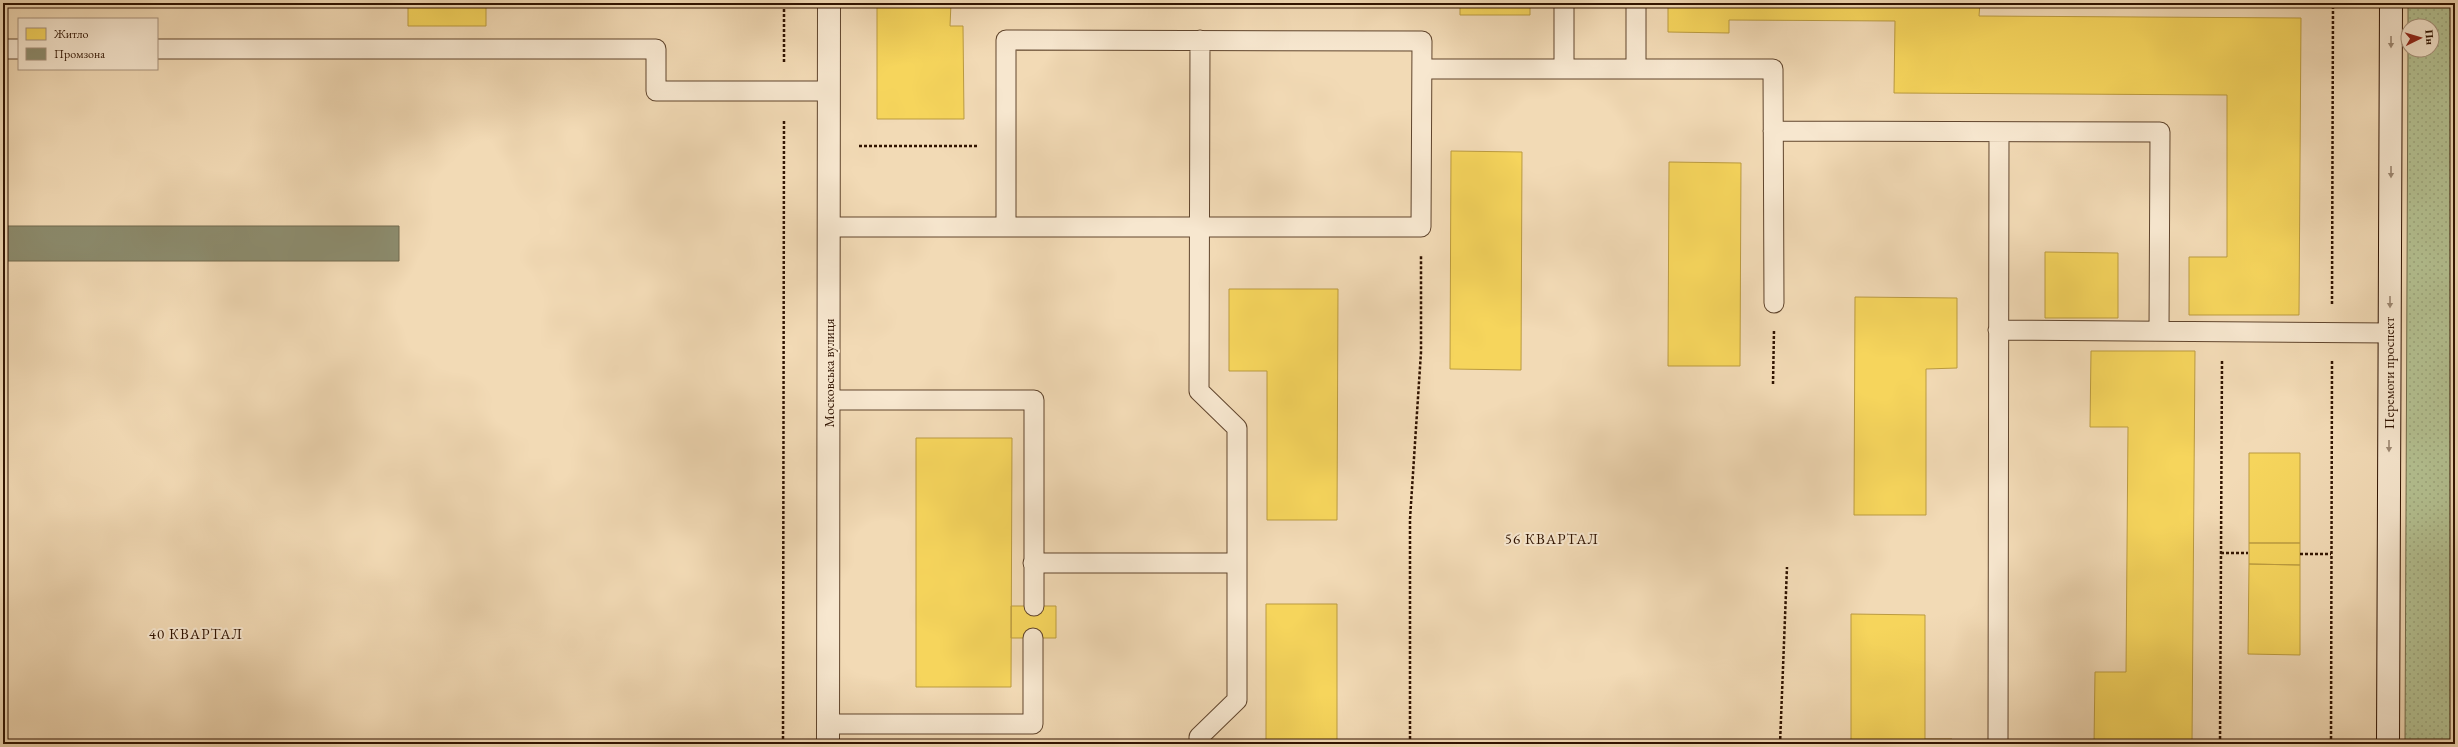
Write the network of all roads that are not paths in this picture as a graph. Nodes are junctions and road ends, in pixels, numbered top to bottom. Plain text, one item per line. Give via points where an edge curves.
1 (829, 3) edge
2 (1564, 3) edge
3 (1636, 3) edge
4 (2391, 3) edge
5 (1200, 40) junction
6 (3, 49) edge
7 (18, 49) edge
8 (158, 49) edge
9 (1422, 69) junction
10 (1564, 69) junction
11 (1636, 69) junction
12 (829, 91) junction
13 (1773, 131) junction
14 (1999, 132) junction
15 (829, 227) junction
16 (1006, 227) junction
17 (1199, 227) junction
18 (1774, 303) road end
19 (1998, 330) junction
20 (2159, 331) junction
21 (2390, 332) junction
22 (828, 400) junction
23 (1033, 563) junction
24 (1237, 563) junction
25 (1034, 606) dead end
26 (1033, 638) dead end
27 (828, 734) edge
28 (1198, 744) edge
29 (1998, 744) edge
30 (2388, 744) edge

1 - 12 main road, Московська вулиця
2 - 10 lane
3 - 11 lane
4 -> 21 main road, Перемоги проспект
5 - 9 lane via 1422,41
5 - 16 lane via 1006,40
5 - 17 lane
6 - 7 lane
8 - 12 lane via 656,49 656,91
9 - 10 lane
9 - 17 lane via 1422,227
10 - 11 lane
11 - 13 lane via 1773,69
12 - 15 main road, Московська вулиця
13 - 14 lane
13 - 18 lane
14 - 19 lane
14 - 20 lane via 2160,132
15 - 16 lane
15 - 22 main road, Московська вулиця
16 - 17 lane
17 - 24 lane via 1199,391 1237,428
19 - 20 lane
19 - 29 lane
20 - 21 lane
21 -> 30 main road, Перемоги проспект
22 - 23 lane via 1034,400
22 - 27 main road, Московська вулиця
23 - 24 lane
23 - 25 lane
24 - 28 lane via 1237,700 1199,737
26 - 27 lane via 1033,724

